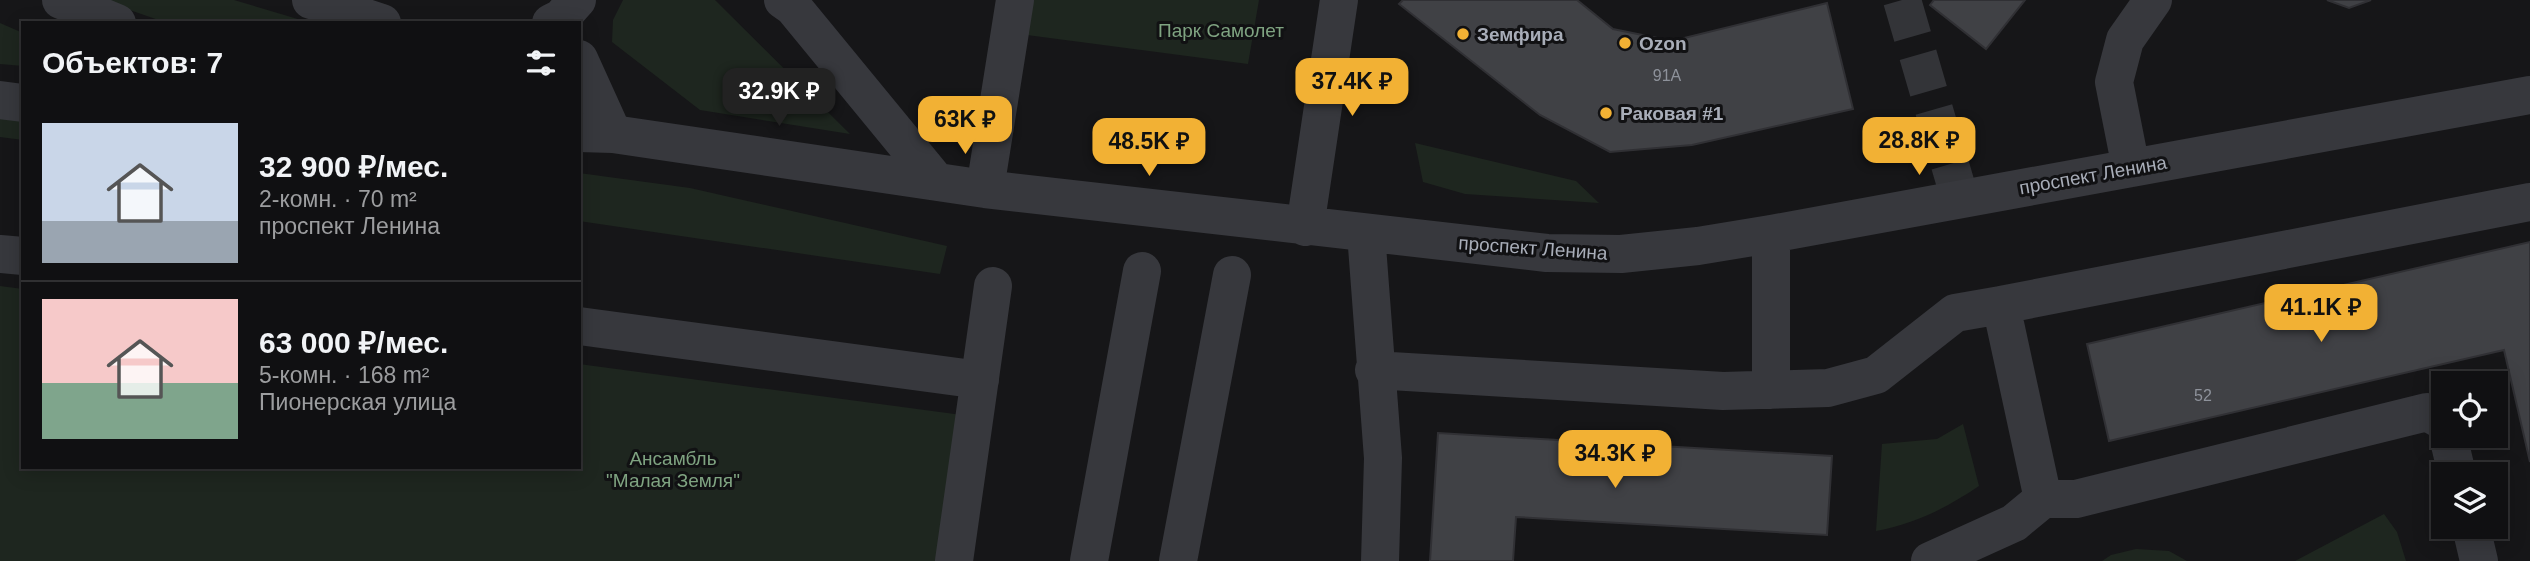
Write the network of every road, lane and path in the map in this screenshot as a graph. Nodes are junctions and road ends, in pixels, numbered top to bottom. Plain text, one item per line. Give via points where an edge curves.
1 (61, 0) edge
2 (312, 0) edge
3 (783, 0) edge
4 (1015, 0) edge
5 (1339, 0) edge
6 (2153, 0) edge
7 (112, 21) edge
8 (376, 21) edge
9 (581, 68) edge
10 (2530, 95) edge
11 (0, 100) edge
12 (21, 103) edge
13 (581, 116) edge
14 (596, 134) edge
15 (2131, 168) junction
16 (936, 181) junction
17 (985, 189) junction
18 (2530, 202) edge
19 (1305, 227) junction
20 (1366, 233) junction
21 (1772, 234) junction
22 (0, 254) edge
23 (21, 256) edge
24 (1142, 271) dead end
25 (1232, 275) dead end
26 (993, 286) dead end
27 (2001, 305) junction
28 (581, 326) edge
29 (1374, 370) junction
30 (980, 380) junction
31 (1771, 390) junction
32 (2431, 414) edge
33 (2043, 499) junction
34 (2474, 539) edge
35 (954, 561) edge
36 (1089, 561) edge
37 (1178, 561) edge
38 (1380, 561) edge
39 (1930, 561) edge
40 (2479, 561) edge

1 - 7 street
2 - 8 street
3 - 16 street
4 - 17 street
5 - 19 street
6 - 15 street via 2125,40 2115,82
9 - 14 street
10 - 15 street, проспект Ленина
11 - 12 street
13 - 14 street, проспект Ленина
14 - 16 street, проспект Ленина
15 - 21 street, проспект Ленина
16 - 17 street, проспект Ленина
17 - 19 street, проспект Ленина
18 - 27 street
19 - 20 street, проспект Ленина
20 - 21 street, проспект Ленина via 1547,253 1621,254
20 - 29 street
21 - 31 street
22 - 23 street
24 - 36 street
25 - 37 street
26 - 30 street
27 - 31 street via 1955,313 1876,375 1828,388
27 - 33 street
28 - 30 street
29 - 31 street
29 - 38 street via 1383,458
30 - 35 street
32 - 33 street via 2076,499
33 - 39 street via 2014,523
34 - 40 street

